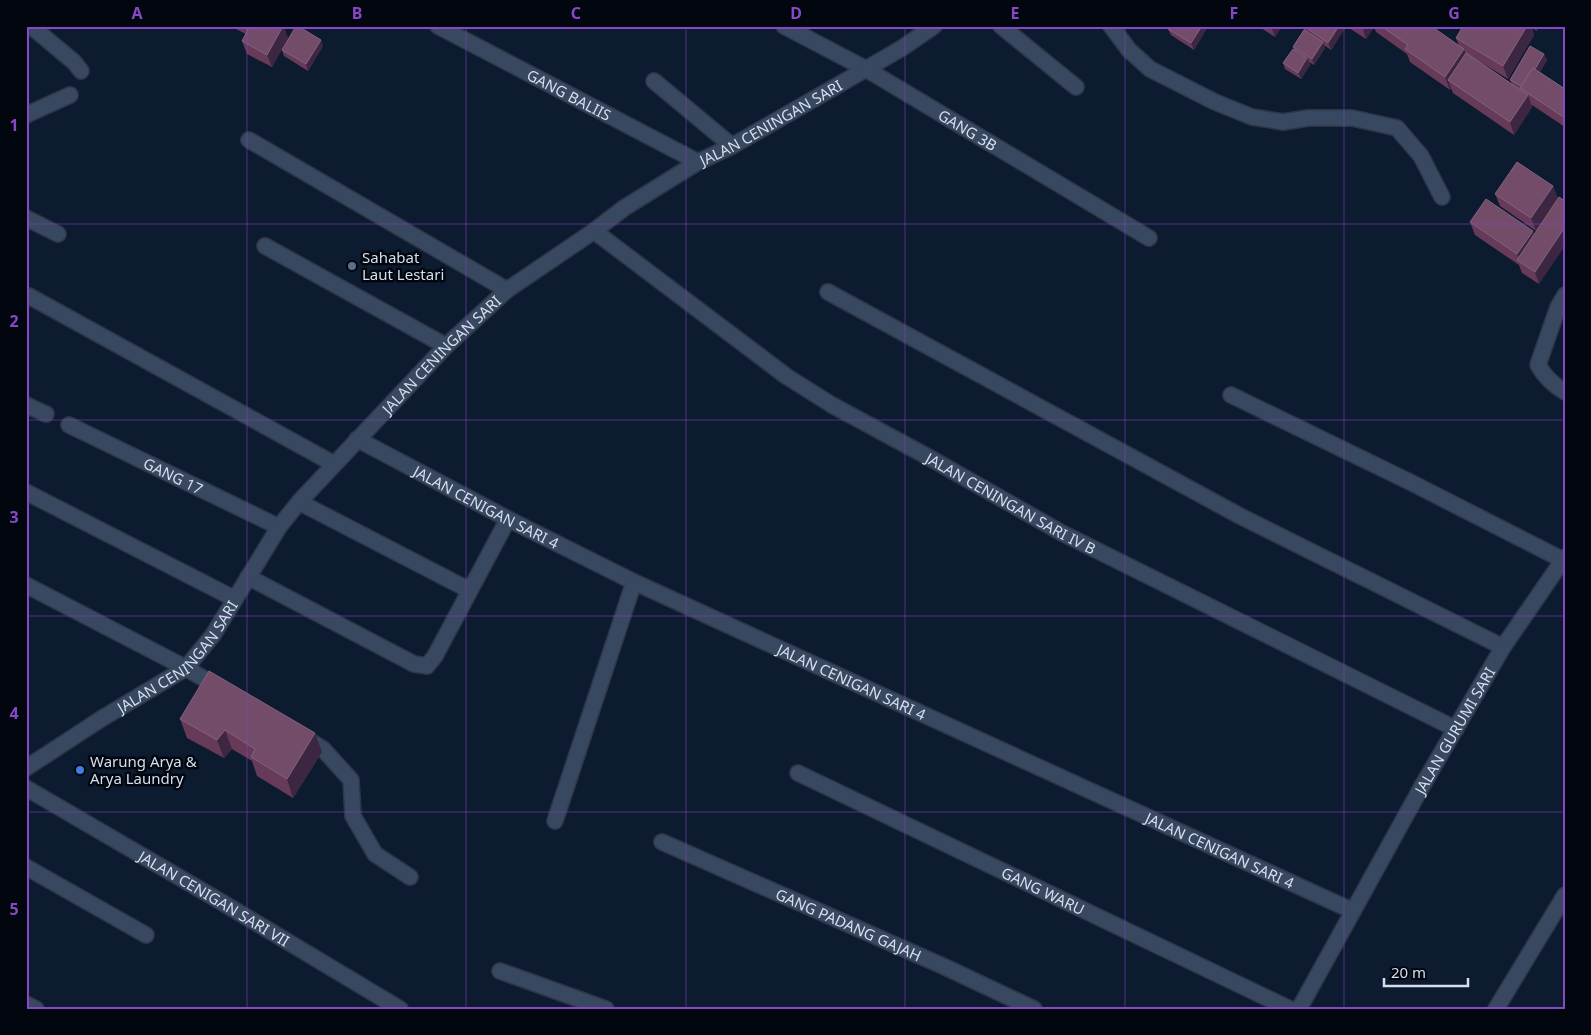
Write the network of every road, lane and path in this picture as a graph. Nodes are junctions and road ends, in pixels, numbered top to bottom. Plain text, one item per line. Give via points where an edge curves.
1 (31, 26) edge
2 (438, 26) edge
3 (784, 26) edge
4 (934, 26) edge
5 (1000, 26) edge
6 (1111, 26) edge
7 (866, 69) junction
8 (81, 71) dead end
9 (654, 82) dead end
10 (1076, 87) dead end
11 (70, 95) dead end
12 (26, 115) edge
13 (249, 140) dead end
14 (732, 146) junction
15 (698, 162) junction
16 (1442, 197) dead end
17 (26, 218) edge
18 (594, 231) junction
19 (58, 234) dead end
20 (1149, 238) dead end
21 (265, 246) dead end
22 (507, 290) junction
23 (828, 292) dead end
24 (1565, 295) edge
25 (29, 296) dead end
26 (446, 346) junction
27 (1565, 392) edge
28 (1232, 394) dead end
29 (26, 405) edge
30 (46, 414) dead end
31 (69, 425) dead end
32 (357, 439) junction
33 (334, 464) junction
34 (26, 492) edge
35 (299, 502) junction
36 (508, 519) junction
37 (279, 527) junction
38 (1564, 558) edge
39 (248, 577) junction
40 (634, 582) junction
41 (26, 585) edge
42 (470, 590) junction
43 (235, 599) junction
44 (1504, 646) junction
45 (186, 668) junction
46 (238, 698) edge
47 (289, 729) edge
48 (1456, 730) junction
49 (26, 768) edge
50 (798, 773) dead end
51 (26, 788) edge
52 (555, 821) dead end
53 (662, 842) dead end
54 (26, 867) edge
55 (410, 877) dead end
56 (1565, 895) edge
57 (1353, 911) junction
58 (146, 935) dead end
59 (500, 971) dead end
60 (26, 1004) edge
61 (36, 1009) edge
62 (400, 1009) edge
63 (606, 1009) edge
64 (1034, 1009) edge
65 (1290, 1009) edge
66 (1299, 1009) edge
67 (1496, 1009) edge

1 - 8 street
2 - 15 street, GANG BALIIS
3 - 7 street, GANG 3B
4 - 7 street, JALAN CENINGAN SARI
5 - 10 street
6 - 16 street via 1129,50 1150,69 1252,117 1283,122 1308,118 1352,118 1397,128 1422,156
7 - 14 street, JALAN CENINGAN SARI
7 - 20 street, GANG 3B
9 - 14 street
11 - 12 street
13 - 22 street
14 - 15 street, JALAN CENINGAN SARI
15 - 18 street, JALAN CENINGAN SARI via 624,208
17 - 19 street
18 - 22 street, JALAN CENINGAN SARI
18 - 48 street, JALAN CENINGAN SARI IV B via 778,371 832,405 1062,534
21 - 26 street
22 - 26 street, JALAN CENINGAN SARI
23 - 44 street via 1240,516
24 - 27 street via 1538,365 1543,375
25 - 33 street
26 - 32 street, JALAN CENINGAN SARI
28 - 38 street
29 - 30 street
31 - 37 street, GANG 17
32 - 33 street, JALAN CENINGAN SARI
32 - 36 street, JALAN CENIGAN SARI 4
33 - 35 street, JALAN CENINGAN SARI
34 - 43 street
35 - 37 street, JALAN CENINGAN SARI
35 - 42 street
36 - 40 street, JALAN CENIGAN SARI 4
36 - 42 street
37 - 39 street, JALAN CENINGAN SARI
38 - 44 street, JALAN GURUMI SARI
39 - 42 street via 414,664 427,666
39 - 43 street, JALAN CENINGAN SARI
40 - 52 street
40 - 57 street, JALAN CENIGAN SARI 4
41 - 45 street
43 - 45 street, JALAN CENINGAN SARI via 213,635
44 - 48 street, JALAN GURUMI SARI
45 - 46 street
45 - 49 street, JALAN CENINGAN SARI
47 - 55 street via 323,749 351,780 353,816 375,854
48 - 57 street, JALAN GURUMI SARI
50 - 65 street, GANG WARU
51 - 62 street, JALAN CENIGAN SARI VII
53 - 64 street, GANG PADANG GAJAH
54 - 58 street
56 - 67 street
57 - 66 street, JALAN GURUMI SARI
59 - 63 street
60 - 61 street

